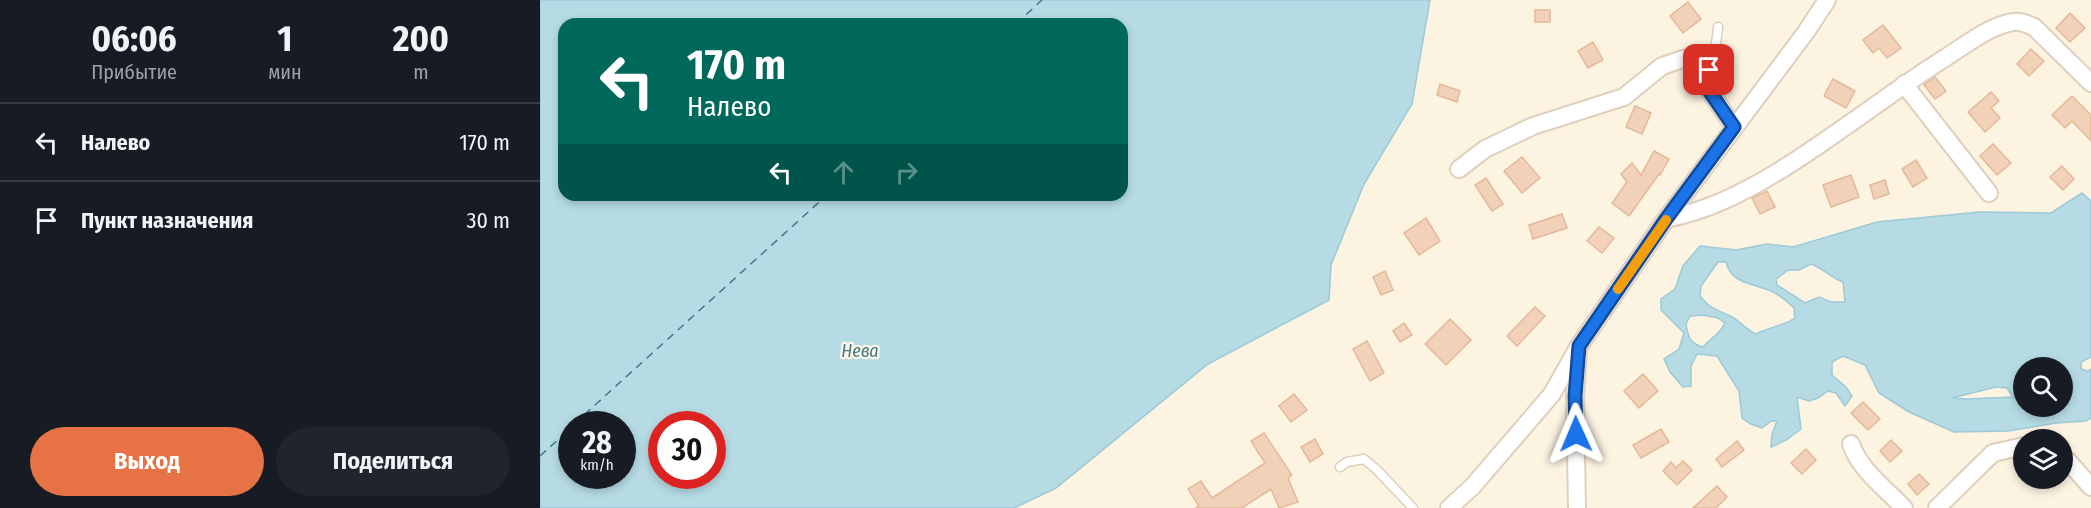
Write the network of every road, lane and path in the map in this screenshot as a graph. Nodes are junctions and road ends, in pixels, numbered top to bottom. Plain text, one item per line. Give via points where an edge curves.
1 (1827, 0) edge
2 (1718, 27) dead end
3 (2091, 83) edge
4 (1904, 84) junction
5 (1708, 89) junction
6 (1734, 127) junction
7 (1459, 170) dead end
8 (1989, 193) dead end
9 (1666, 219) junction
10 (1579, 346) junction
11 (1851, 444) dead end
12 (2013, 447) edge
13 (1340, 467) dead end
14 (2073, 467) edge
15 (2091, 487) edge
16 (1413, 508) edge
17 (1449, 508) edge
18 (1577, 508) edge
19 (1904, 508) edge
20 (1937, 508) edge

1 - 6 street
2 - 5 lane
3 - 4 street via 2023,21 2008,22 1984,33
4 - 8 street
4 - 9 street via 1779,171 1725,201
5 - 6 street
5 - 7 street via 1690,62 1683,59 1662,66 1624,97 1533,126 1485,149
6 - 9 street
9 - 10 street
10 - 17 street via 1552,394 1473,486
10 - 18 street via 1575,396
11 - 19 street via 1858,460
12 - 20 street via 1993,453
13 - 16 lane via 1364,459
14 - 15 street

